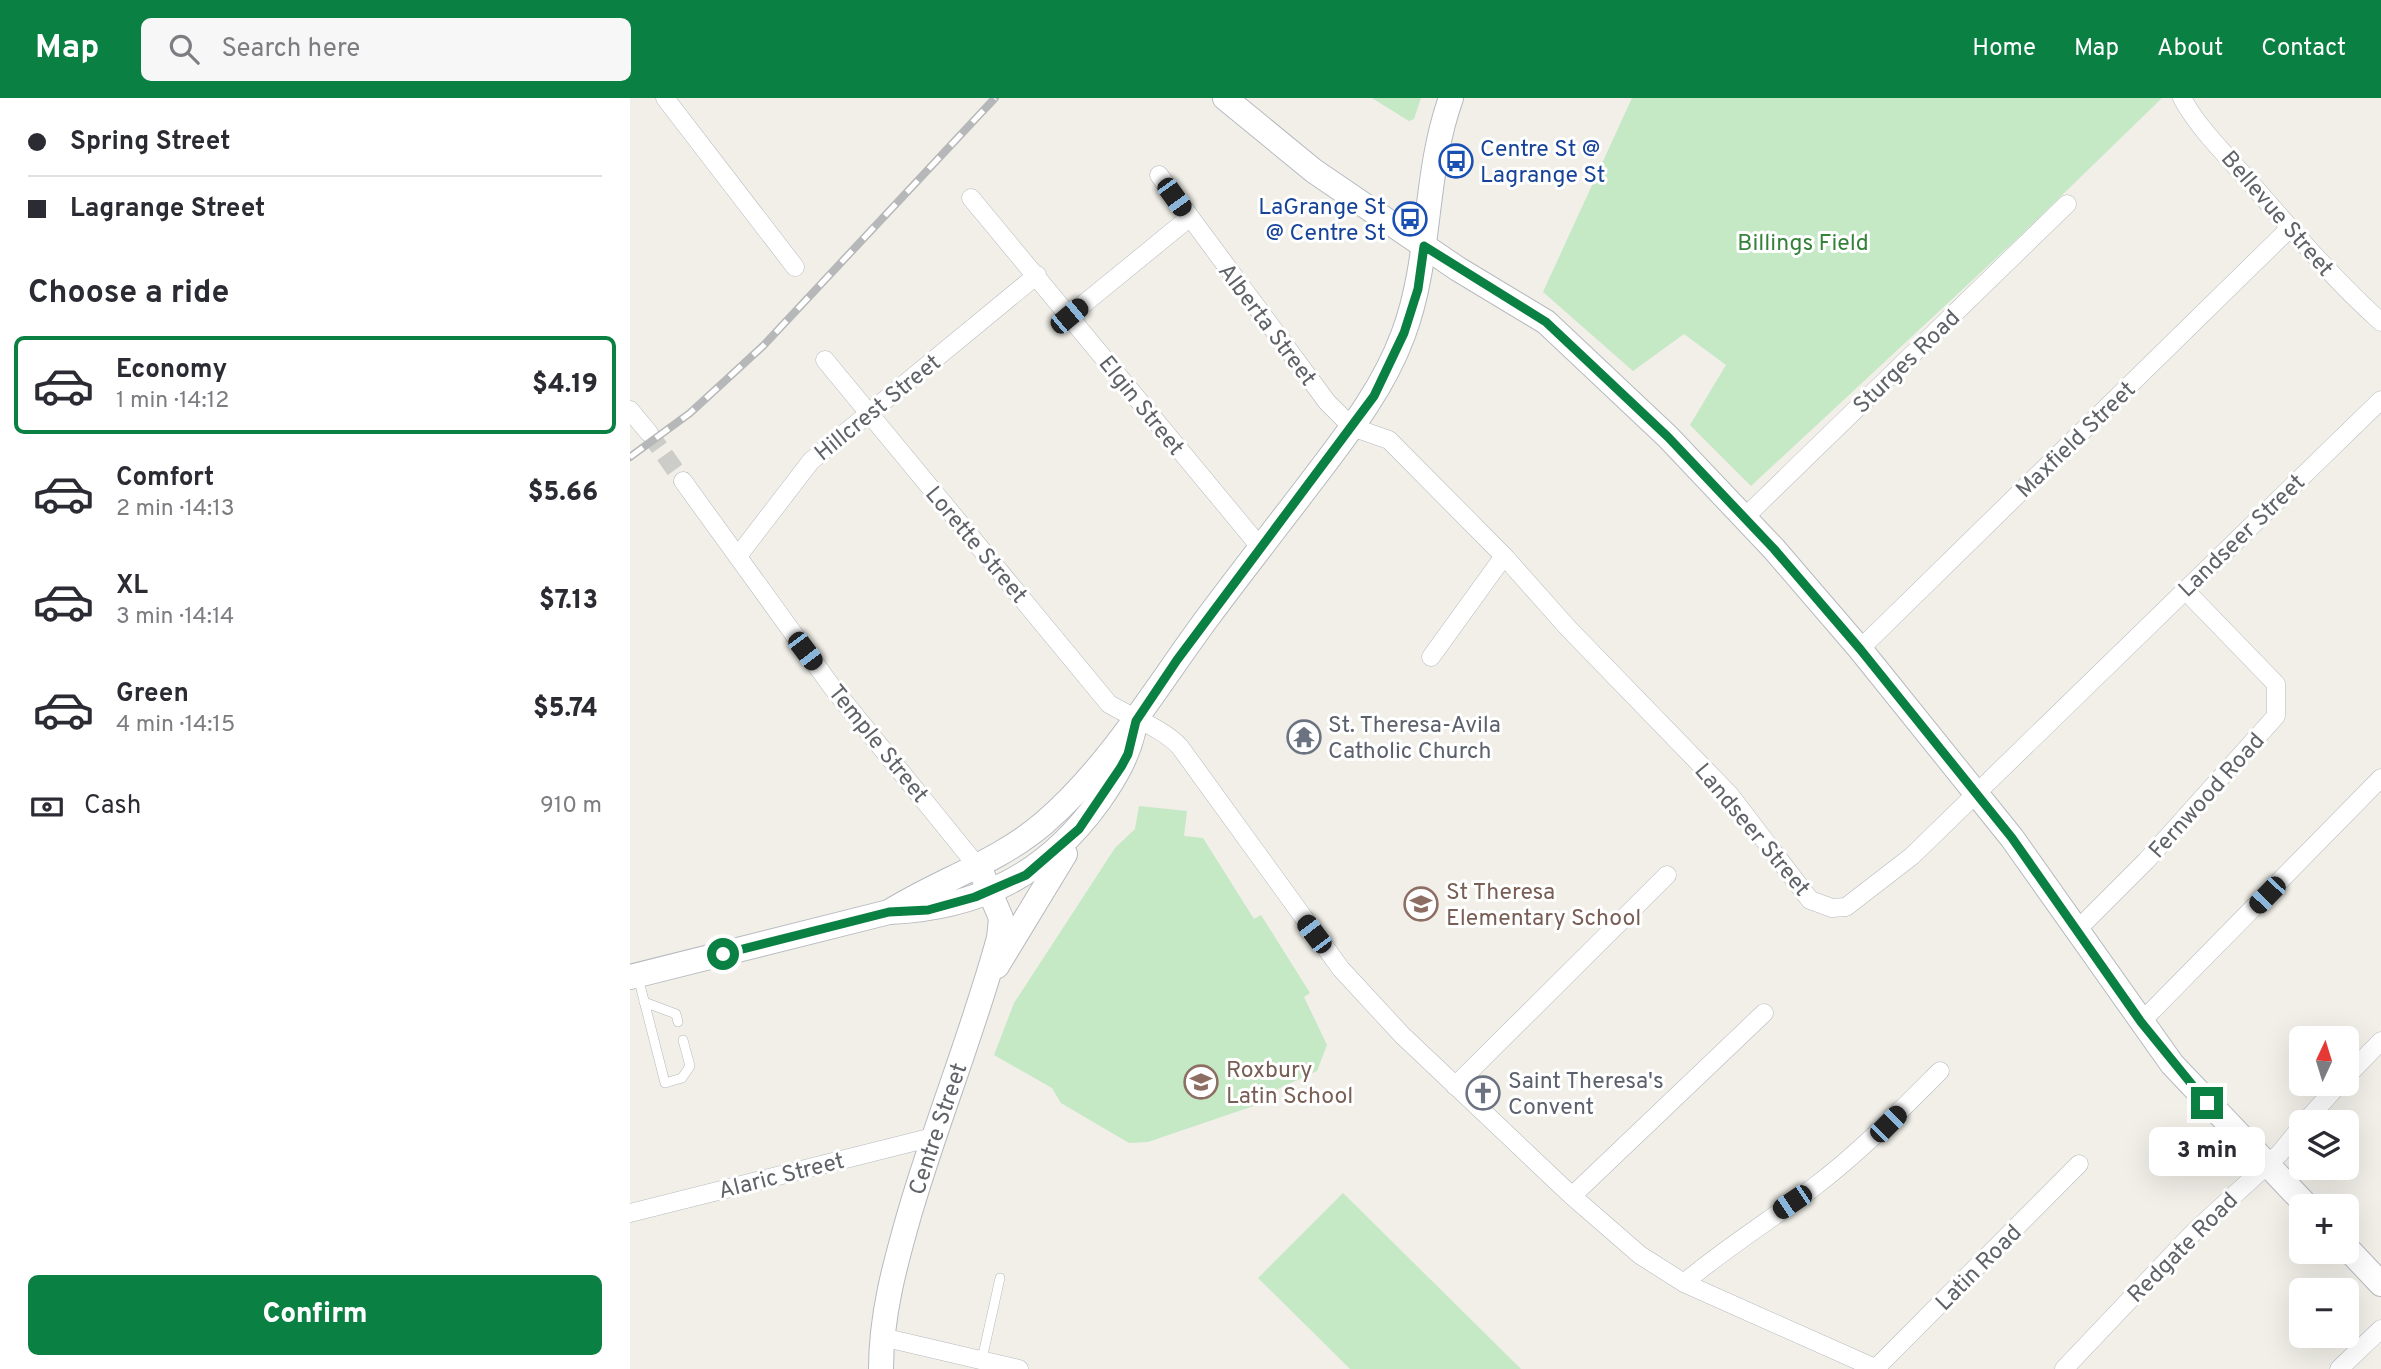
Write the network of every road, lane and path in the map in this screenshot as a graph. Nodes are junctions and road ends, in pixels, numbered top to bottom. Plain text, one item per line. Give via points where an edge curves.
1 (665, 98) edge
2 (1225, 98) edge
3 (1451, 98) edge
4 (2182, 98) edge
5 (1159, 175) dead end
6 (971, 198) dead end
7 (2067, 204) dead end
8 (1189, 218) junction
9 (2290, 228) junction
10 (1424, 246) junction
11 (795, 267) dead end
12 (1037, 275) junction
13 (1069, 316) junction
14 (2381, 322) edge
15 (825, 360) dead end
16 (2381, 400) edge
17 (630, 410) edge
18 (870, 414) junction
19 (1352, 427) junction
20 (649, 433) tunnel mouth
21 (683, 481) tunnel mouth
22 (1745, 517) junction
23 (1261, 548) junction
24 (738, 556) junction
25 (1504, 556) junction
26 (2185, 590) junction
27 (1860, 649) junction
28 (1432, 657) dead end
29 (1136, 721) junction
30 (2381, 779) edge
31 (1975, 792) junction
32 (1079, 829) junction
33 (978, 867) junction
34 (1667, 875) dead end
35 (991, 891) junction
36 (889, 912) junction
37 (2078, 929) junction
38 (634, 976) edge
39 (985, 980) junction
40 (644, 1002) junction
41 (1764, 1013) dead end
42 (678, 1022) dead end
43 (2141, 1022) junction
44 (683, 1040) dead end
45 (2381, 1041) edge
46 (2359, 1064) edge
47 (1940, 1071) dead end
48 (1455, 1086) junction
49 (2328, 1096) edge
50 (2316, 1110) edge
51 (933, 1137) junction
52 (2289, 1140) edge
53 (2079, 1164) dead end
54 (2267, 1164) junction
55 (2296, 1194) edge
56 (1573, 1196) junction
57 (630, 1213) edge
58 (2359, 1261) edge
59 (1000, 1278) dead end
60 (1684, 1283) junction
61 (2381, 1284) edge
62 (2381, 1329) edge
63 (882, 1337) junction
64 (982, 1359) junction
65 (881, 1369) edge
66 (1019, 1369) edge
67 (1877, 1369) edge
68 (2064, 1369) edge
69 (2339, 1369) edge

1 - 11 street
2 - 10 main road via 1297,158
3 - 10 main road via 1432,162
4 - 9 street, Bellevue Street
5 - 8 street, Alberta Street
6 - 12 street, Elgin Street
7 - 22 street, Sturges Road
8 - 13 street
8 - 19 street, Alberta Street via 1327,402
9 - 14 street, Bellevue Street via 2348,293
9 - 27 street, Maxfield Street
10 - 19 main road via 1418,289 1396,354
10 - 22 main road via 1546,322
12 - 13 street, Elgin Street
12 - 18 street, Hillcrest Street
13 - 23 street, Elgin Street
15 - 18 street, Lorette Street
16 - 26 street, Landseer Street
17 - 20 street
18 - 24 street, Hillcrest Street via 802,470
18 - 29 street, Lorette Street via 1108,704
19 - 23 main road
19 - 25 street, Landseer Street via 1389,440
21 - 24 street, Temple Street
22 - 27 main road
23 - 29 main road
24 - 33 street, Temple Street via 832,687
25 - 28 street
25 - 31 street, Landseer Street via 1730,795 1810,900 1832,908 1846,907 1862,897 1912,856
26 - 31 street, Landseer Street
26 - 37 street, Fernwood Road via 2276,684 2276,716 2146,861
27 - 31 main road
29 - 32 main road via 1124,761
29 - 33 main road via 1061,807 1011,848
29 - 48 street, Lorette Street via 1165,733 1180,747 1341,969
30 - 43 street
31 - 37 main road
32 - 35 main road via 1026,875
32 - 39 main road via 1006,957
33 - 35 main road, Centre Street
33 - 36 main road
34 - 48 street
35 - 36 main road via 928,910
35 - 39 main road, Centre Street via 1001,918
36 - 38 main road
37 - 43 main road
38 - 40 lane
39 - 51 main road, Centre Street
40 - 42 lane via 676,1014
40 - 44 lane via 665,1083 682,1078 690,1066
41 - 56 street
43 - 54 main road via 2207,1103
45 - 46 street
47 - 60 street via 1870,1142
48 - 56 street, Lorette Street
49 - 50 street
51 - 57 street, Alaric Street
51 - 63 main road, Centre Street via 897,1260
52 - 54 street, Redgate Road
53 - 67 street, Latin Road
54 - 55 main road
54 - 68 street, Redgate Road via 2194,1232
56 - 60 street, Lorette Street via 1640,1255
58 - 61 main road
59 - 64 lane
60 - 67 street, Lorette Street
62 - 69 street
63 - 64 street
63 - 65 main road, Centre Street
64 - 66 street

